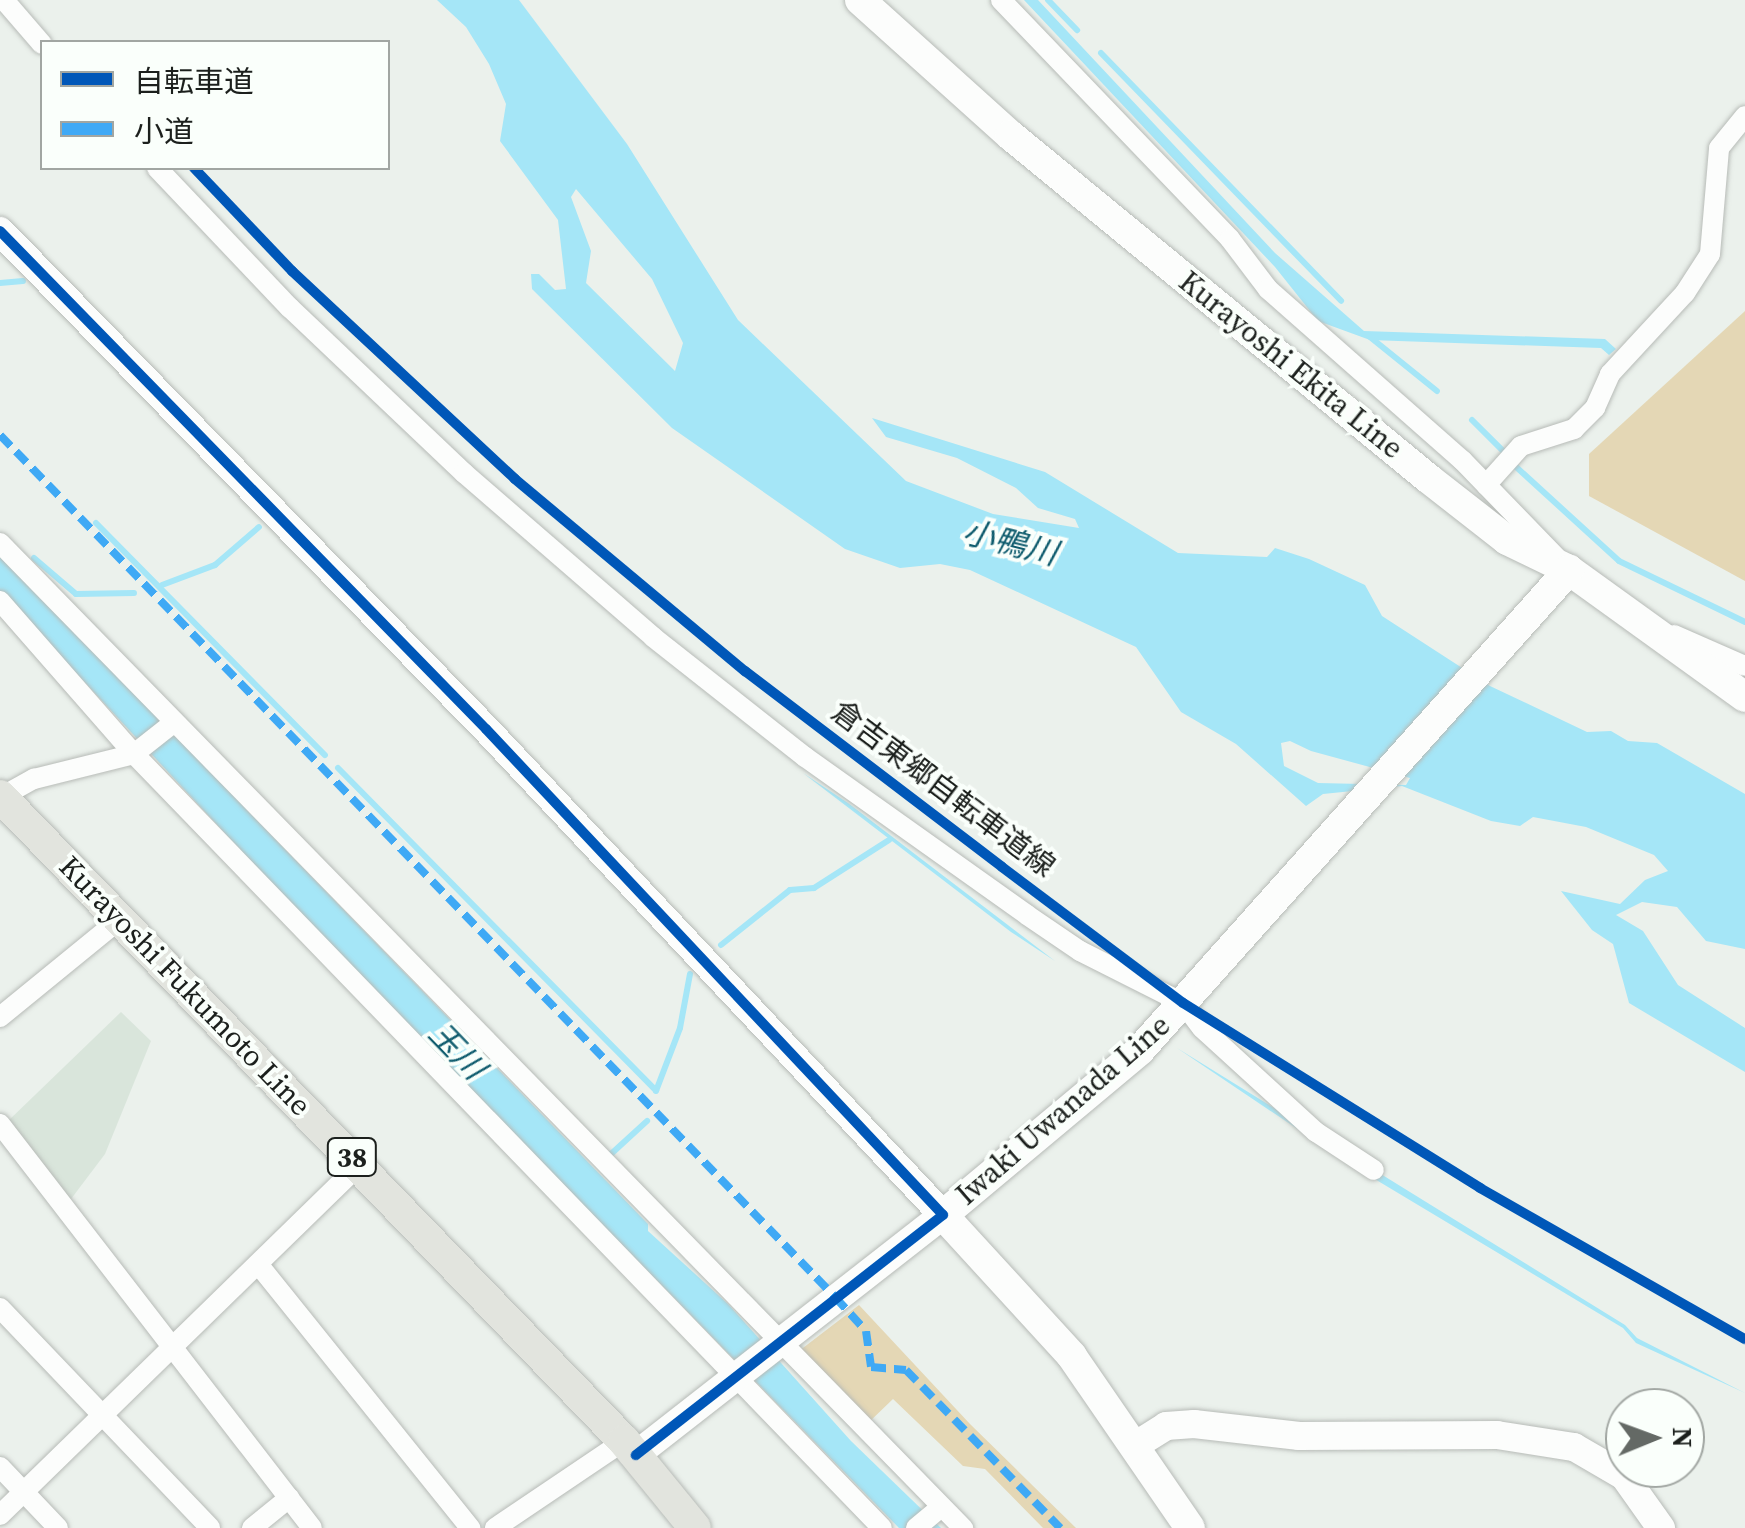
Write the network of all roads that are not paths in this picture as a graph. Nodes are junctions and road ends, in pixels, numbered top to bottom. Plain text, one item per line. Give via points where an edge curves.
1 (4, 0) edge
2 (860, 0) edge
3 (1001, 0) edge
4 (40, 42) edge
5 (1745, 116) edge
6 (159, 170) edge
7 (0, 231) edge
8 (1486, 484) junction
9 (0, 543) edge
10 (1569, 570) junction
11 (0, 601) edge
12 (1654, 637) junction
13 (1745, 666) edge
14 (1745, 697) edge
15 (172, 724) junction
16 (134, 754) junction
17 (0, 796) edge
18 (120, 919) junction
19 (1189, 998) junction
20 (0, 1017) edge
21 (0, 1124) edge
22 (360, 1164) junction
23 (1374, 1170) dead end
24 (943, 1216) junction
25 (258, 1264) junction
26 (0, 1308) edge
27 (170, 1346) junction
28 (777, 1346) junction
29 (741, 1376) junction
30 (103, 1413) junction
31 (1136, 1445) junction
32 (630, 1448) junction
33 (0, 1467) edge
34 (24, 1492) junction
35 (289, 1498) junction
36 (940, 1508) junction
37 (0, 1515) edge
38 (58, 1528) edge
39 (210, 1528) edge
40 (252, 1528) edge
41 (312, 1528) edge
42 (470, 1528) edge
43 (496, 1528) edge
44 (695, 1528) edge
45 (882, 1528) edge
46 (916, 1528) edge
47 (963, 1528) edge
48 (1190, 1528) edge
49 (1662, 1528) edge

1 - 4 street
2 - 10 main road, Kurayoshi Ekita Line via 1010,135 1429,478 1507,540
3 - 8 street via 1230,238 1268,289
5 - 8 street via 1719,148 1713,244 1685,293 1610,374 1594,408 1574,429 1521,446
6 - 19 street via 290,308 464,474 653,636 806,757 1080,951
7 - 24 street via 486,729
8 - 10 street
9 - 15 street
10 - 12 main road, Kurayoshi Ekita Line
10 - 19 main road, Iwaki Uwanada Line
11 - 16 street
12 - 13 street via 1667,632
12 - 14 main road, Kurayoshi Ekita Line
15 - 16 street
15 - 28 street
16 - 17 street via 34,779
16 - 29 street
17 - 18 main road, Kurayoshi Fukumoto Line / 38
18 - 20 street
18 - 22 main road, Kurayoshi Fukumoto Line / 38
19 - 23 street via 1202,1028 1316,1132
19 - 24 main road, Iwaki Uwanada Line via 1140,1050
21 - 27 street
22 - 25 street
22 - 32 main road, Kurayoshi Fukumoto Line / 38
24 - 28 street
24 - 31 main road, Iwaki Uwanada Line via 1072,1356
25 - 27 street
25 - 42 street
26 - 30 street
27 - 30 street
27 - 35 street
28 - 29 street
28 - 36 street
29 - 32 street
29 - 45 street
30 - 34 street
30 - 39 street
31 - 48 main road, Iwaki Uwanada Line
31 - 49 street via 1166,1426 1194,1424 1299,1436 1497,1435 1574,1447 1624,1476
32 - 43 street
32 - 44 main road, Kurayoshi Fukumoto Line / 38
33 - 34 street
34 - 37 street
34 - 38 street
35 - 40 street
35 - 41 street
36 - 46 street
36 - 47 street

